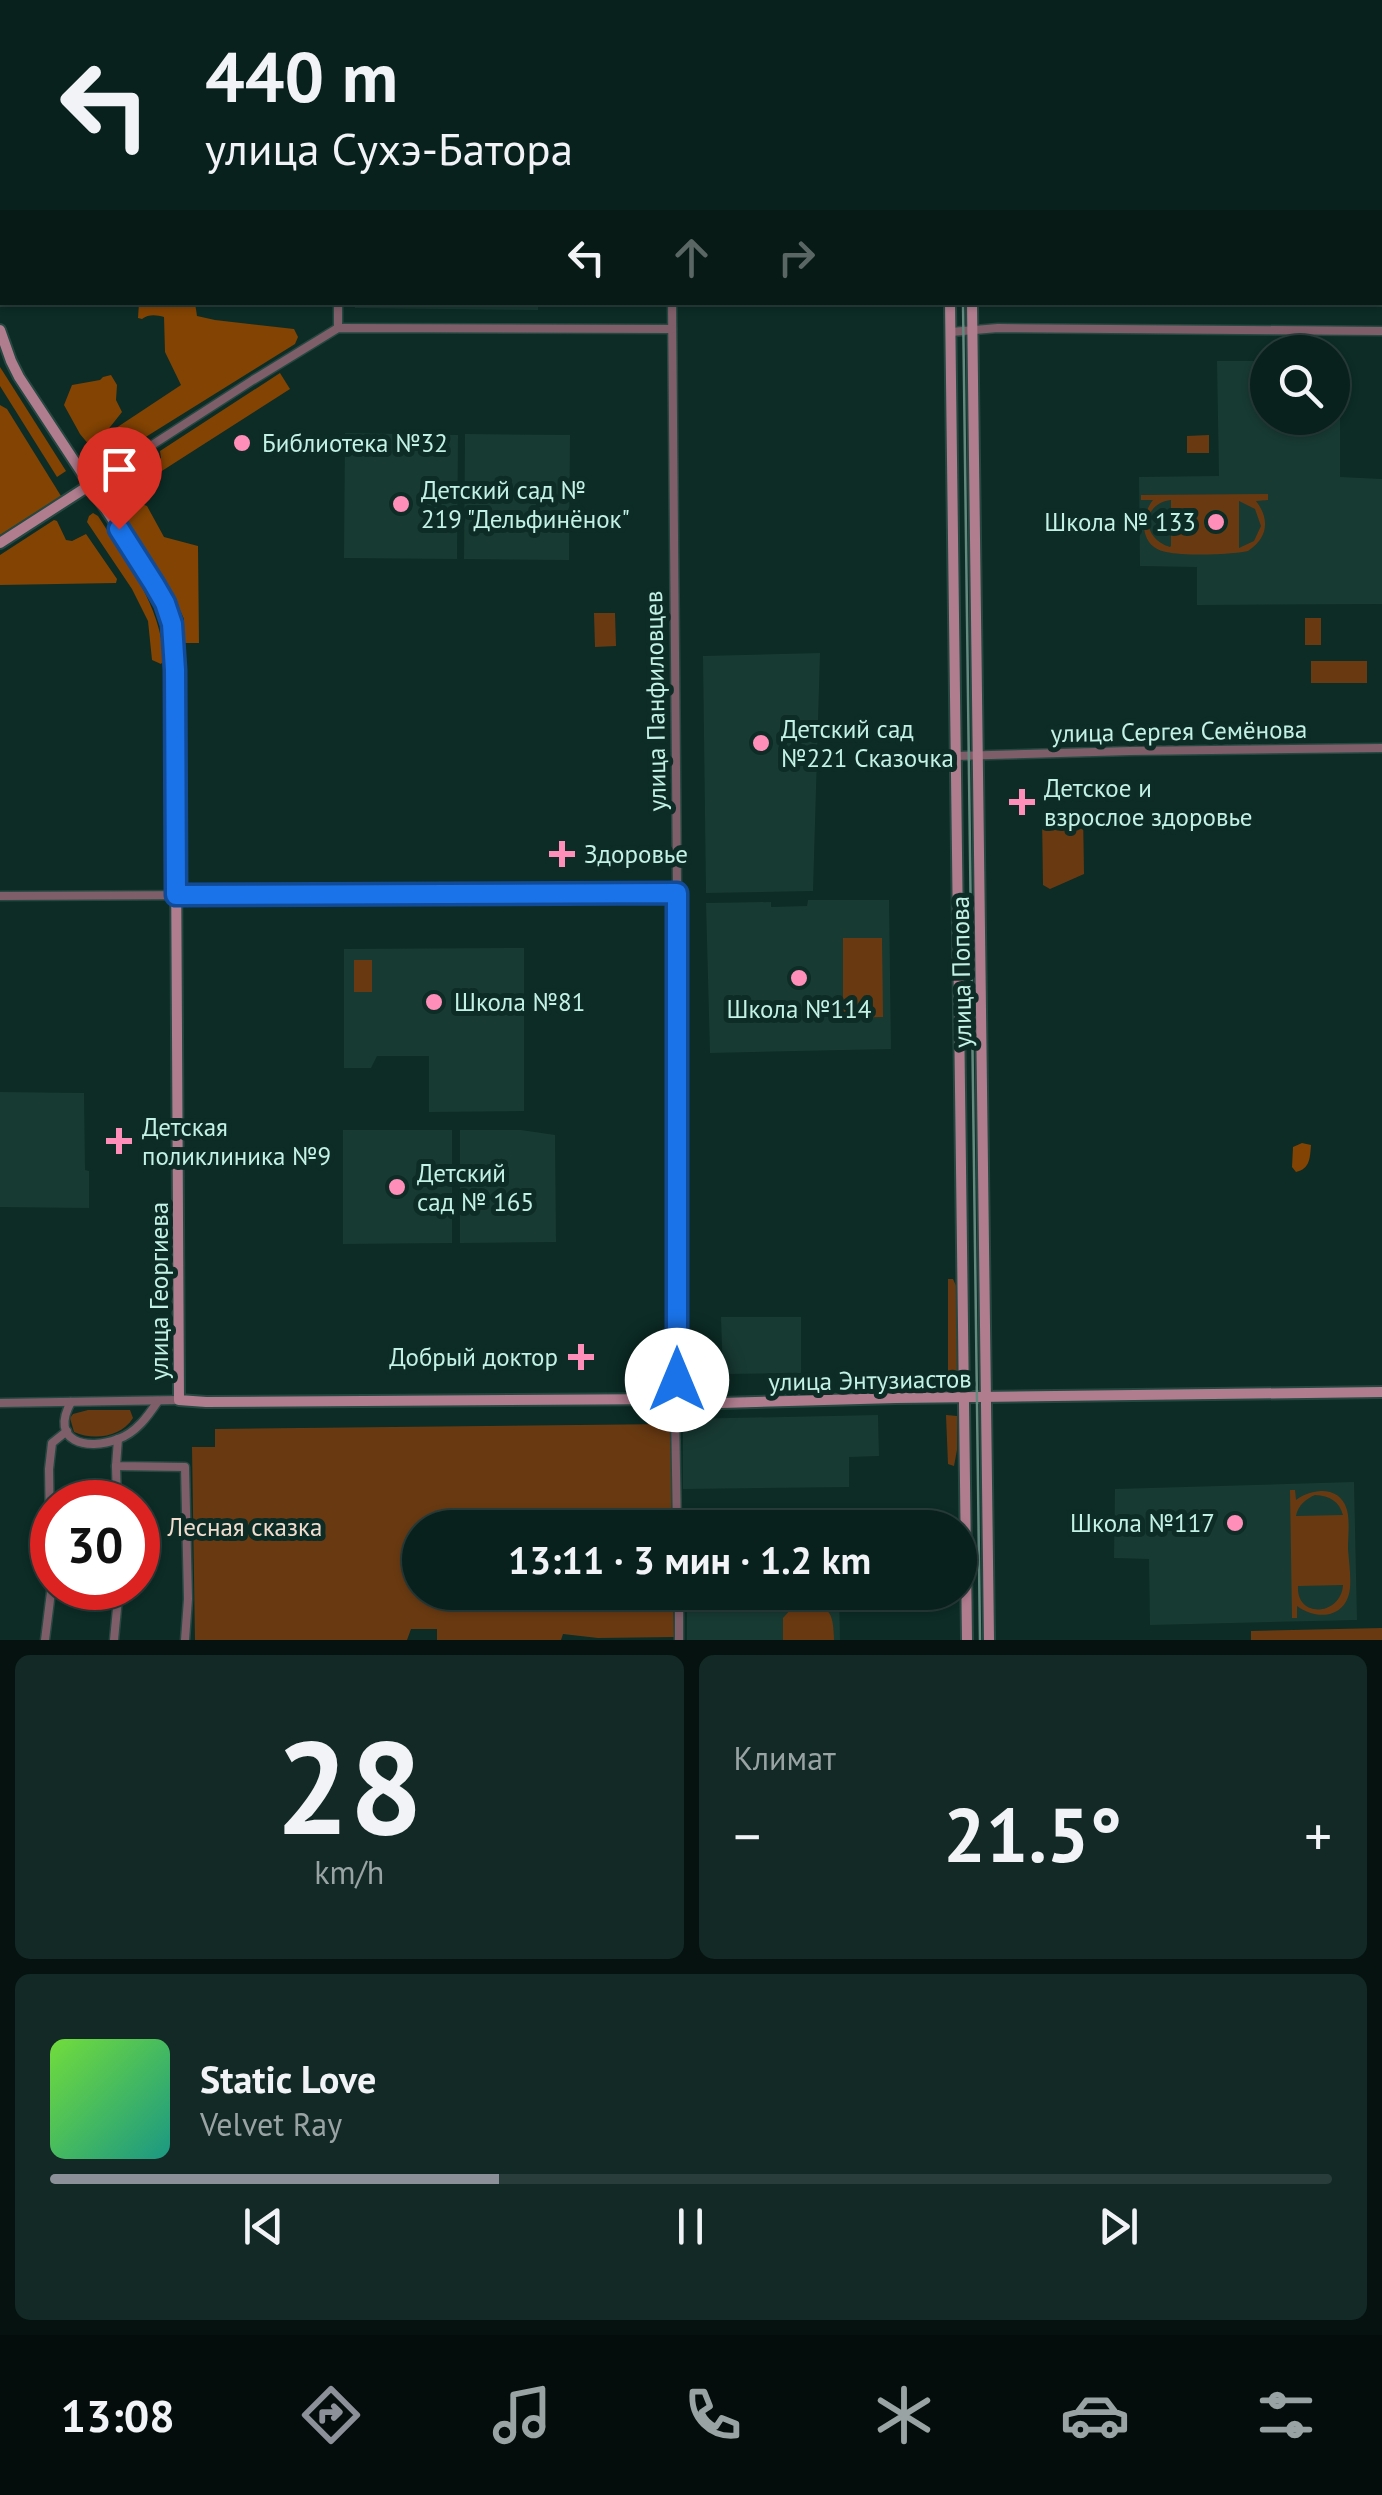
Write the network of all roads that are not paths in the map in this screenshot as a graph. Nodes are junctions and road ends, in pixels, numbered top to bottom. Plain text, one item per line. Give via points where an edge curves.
1 (338, 305) edge
2 (672, 305) edge
3 (950, 305) edge
4 (972, 305) edge
5 (338, 328) junction
6 (672, 329) junction
7 (972, 329) junction
8 (0, 330) edge
9 (1382, 331) edge
10 (950, 332) junction
11 (90, 484) junction
12 (0, 543) edge
13 (1382, 748) edge
14 (956, 756) junction
15 (978, 756) junction
16 (677, 893) junction
17 (176, 895) junction
18 (0, 896) edge
19 (1382, 1392) edge
20 (986, 1397) junction
21 (964, 1398) junction
22 (676, 1399) junction
23 (158, 1400) junction
24 (179, 1400) junction
25 (71, 1402) junction
26 (0, 1403) edge
27 (66, 1431) junction
28 (118, 1440) junction
29 (116, 1466) junction
30 (116, 1480) edge
31 (678, 1510) edge
32 (117, 1610) edge
33 (679, 1610) edge
34 (978, 1618) junction
35 (45, 1640) edge
36 (114, 1640) edge
37 (185, 1640) edge
38 (680, 1640) edge
39 (967, 1640) edge
40 (989, 1640) edge

1 - 5 street
2 - 6 street, улица Панфиловцев
3 - 10 main road, улица Попова
4 - 7 main road, улица Попова
5 - 6 street
5 - 11 street
6 - 16 street, улица Панфиловцев
7 - 9 street
7 - 10 street
7 - 15 main road, улица Попова
8 - 11 main road, улица Георгиева via 19,376
10 - 14 main road, улица Попова
11 - 12 main road
11 - 17 main road, улица Георгиева via 172,624
13 - 15 street, улица Сергея Семёнова
14 - 15 street, улица Сергея Семёнова
14 - 21 main road, улица Попова
15 - 20 main road, улица Попова
16 - 17 street
16 - 22 street, улица Панфиловцев
17 - 18 street
17 - 24 main road, улица Георгиева
19 - 20 main road, улица Энтузиастов
20 - 21 main road, улица Энтузиастов
20 - 34 main road, улица Попова
21 - 22 main road, улица Энтузиастов
21 - 34 main road, улица Попова
22 - 24 main road, улица Энтузиастов
22 - 31 street, улица Панфиловцев
23 - 24 street, улица Энтузиастов
23 - 25 street, улица Энтузиастов
23 - 28 street
25 - 26 street, улица Энтузиастов
25 - 27 street
27 - 28 street via 82,1443
27 - 35 street via 52,1442
28 - 29 street
29 - 30 street
29 - 37 street via 185,1467
32 - 36 street
33 - 38 street
34 - 39 main road, улица Попова
34 - 40 main road, улица Попова

